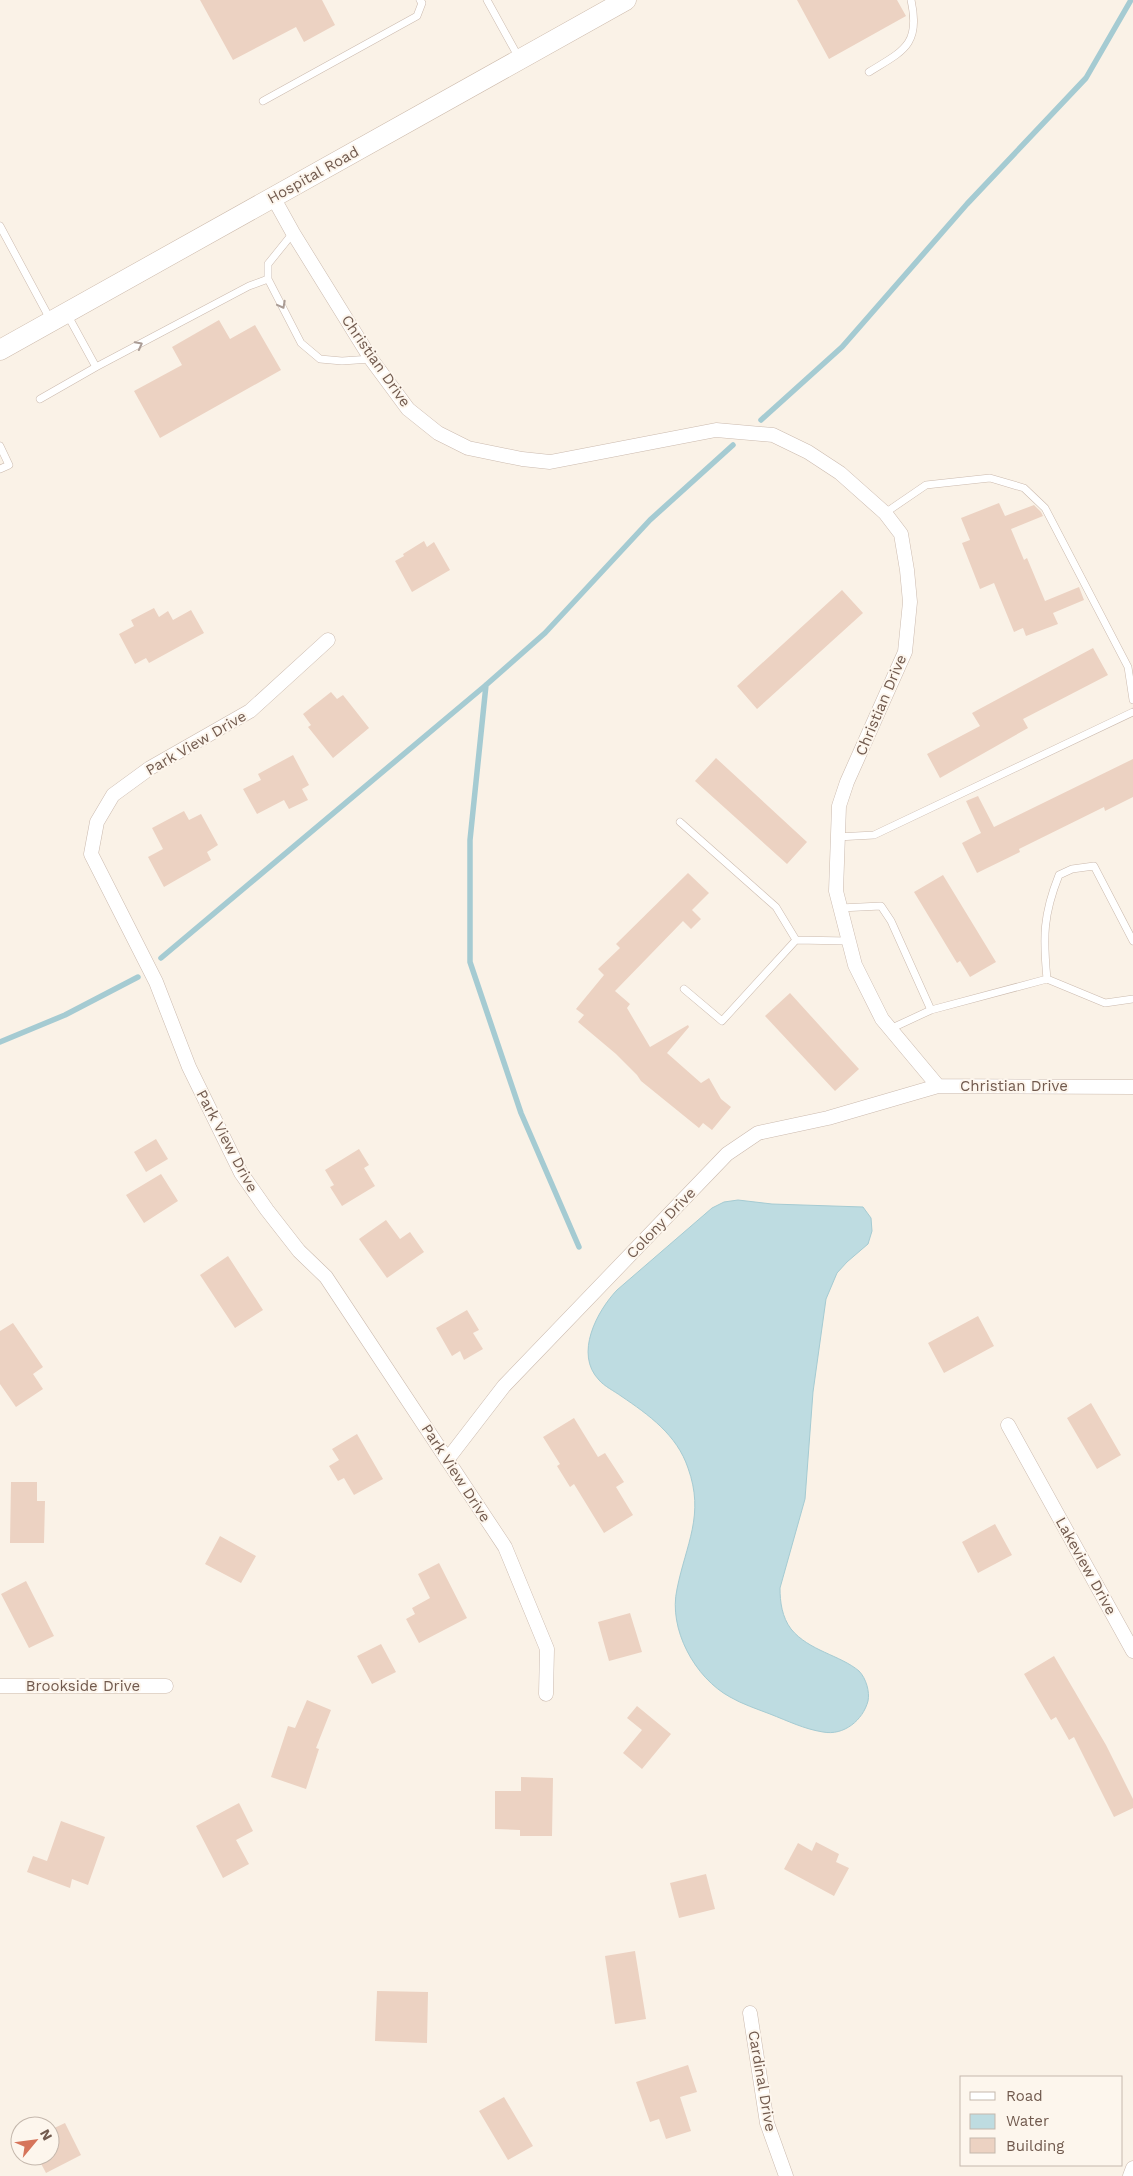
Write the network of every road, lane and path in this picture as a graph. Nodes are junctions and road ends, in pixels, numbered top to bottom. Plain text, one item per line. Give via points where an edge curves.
1 (420, 0) edge
2 (487, 0) edge
3 (626, 0) edge
4 (911, 0) edge
5 (520, 60) junction
6 (869, 72) dead end
7 (263, 101) dead end
8 (273, 197) junction
9 (0, 226) edge
10 (293, 233) junction
11 (268, 279) junction
12 (59, 318) junction
13 (0, 350) edge
14 (371, 359) junction
15 (96, 368) junction
16 (40, 399) dead end
17 (0, 446) edge
18 (0, 470) edge
19 (885, 513) junction
20 (328, 640) dead end
21 (1133, 700) edge
22 (1133, 712) edge
23 (680, 822) dead end
24 (837, 837) junction
25 (840, 908) junction
26 (796, 940) junction
27 (848, 941) junction
28 (1133, 941) edge
29 (1047, 979) junction
30 (684, 989) dead end
31 (1133, 999) edge
32 (931, 1010) junction
33 (890, 1030) junction
34 (938, 1086) junction
35 (1133, 1087) edge
36 (1008, 1424) dead end
37 (447, 1460) junction
38 (1133, 1650) edge
39 (0, 1686) edge
40 (166, 1686) dead end
41 (546, 1694) dead end
42 (750, 2013) dead end
43 (1133, 2168) edge
44 (786, 2176) edge
45 (1130, 2176) edge

1 - 7 lane via 422,3 417,16
2 - 5 lane
3 - 5 street, Hospital Road
4 - 6 lane via 914,19 908,45
5 - 8 street, Hospital Road
8 - 10 street, Christian Drive
8 - 12 street, Hospital Road
9 - 12 lane
10 - 11 lane via 268,264
10 - 14 street, Christian Drive
11 -> 14 lane via 301,343 320,359
15 -> 11 lane via 249,286
12 - 13 street, Hospital Road
12 - 15 lane
14 - 19 street, Christian Drive via 408,409 438,433 468,448 550,462 716,430 773,435 840,473
15 - 16 lane
17 - 18 lane via 9,465
19 - 21 lane via 926,485 990,478 1024,488 1045,508 1128,667
19 - 24 street, Christian Drive via 901,534 907,570 910,602 905,652 847,782 839,806
20 - 37 street, Park View Drive via 250,711 150,768 112,795 97,822 92,854 156,982 189,1067 241,1173 299,1251 326,1278
22 - 24 lane via 874,835
23 - 26 lane via 776,907
24 - 25 street, Christian Drive via 836,892
25 - 27 street, Christian Drive
25 - 32 lane via 881,906 891,921
26 - 27 lane
26 - 30 lane via 722,1021
27 - 33 street, Christian Drive via 855,965
28 - 29 lane via 1094,866 1072,869 1059,875 1049,900 1043,938
29 - 31 lane via 1105,1003
29 - 32 lane
32 - 33 lane
33 - 34 street, Christian Drive
34 - 35 street, Christian Drive
34 - 37 street, Colony Drive via 828,1118 758,1133 727,1154 504,1386
36 - 38 street, Lakeview Drive
37 - 41 street, Park View Drive via 504,1547 547,1649
39 - 40 street, Brookside Drive
42 - 44 street, Cardinal Drive via 767,2123
43 - 45 street

